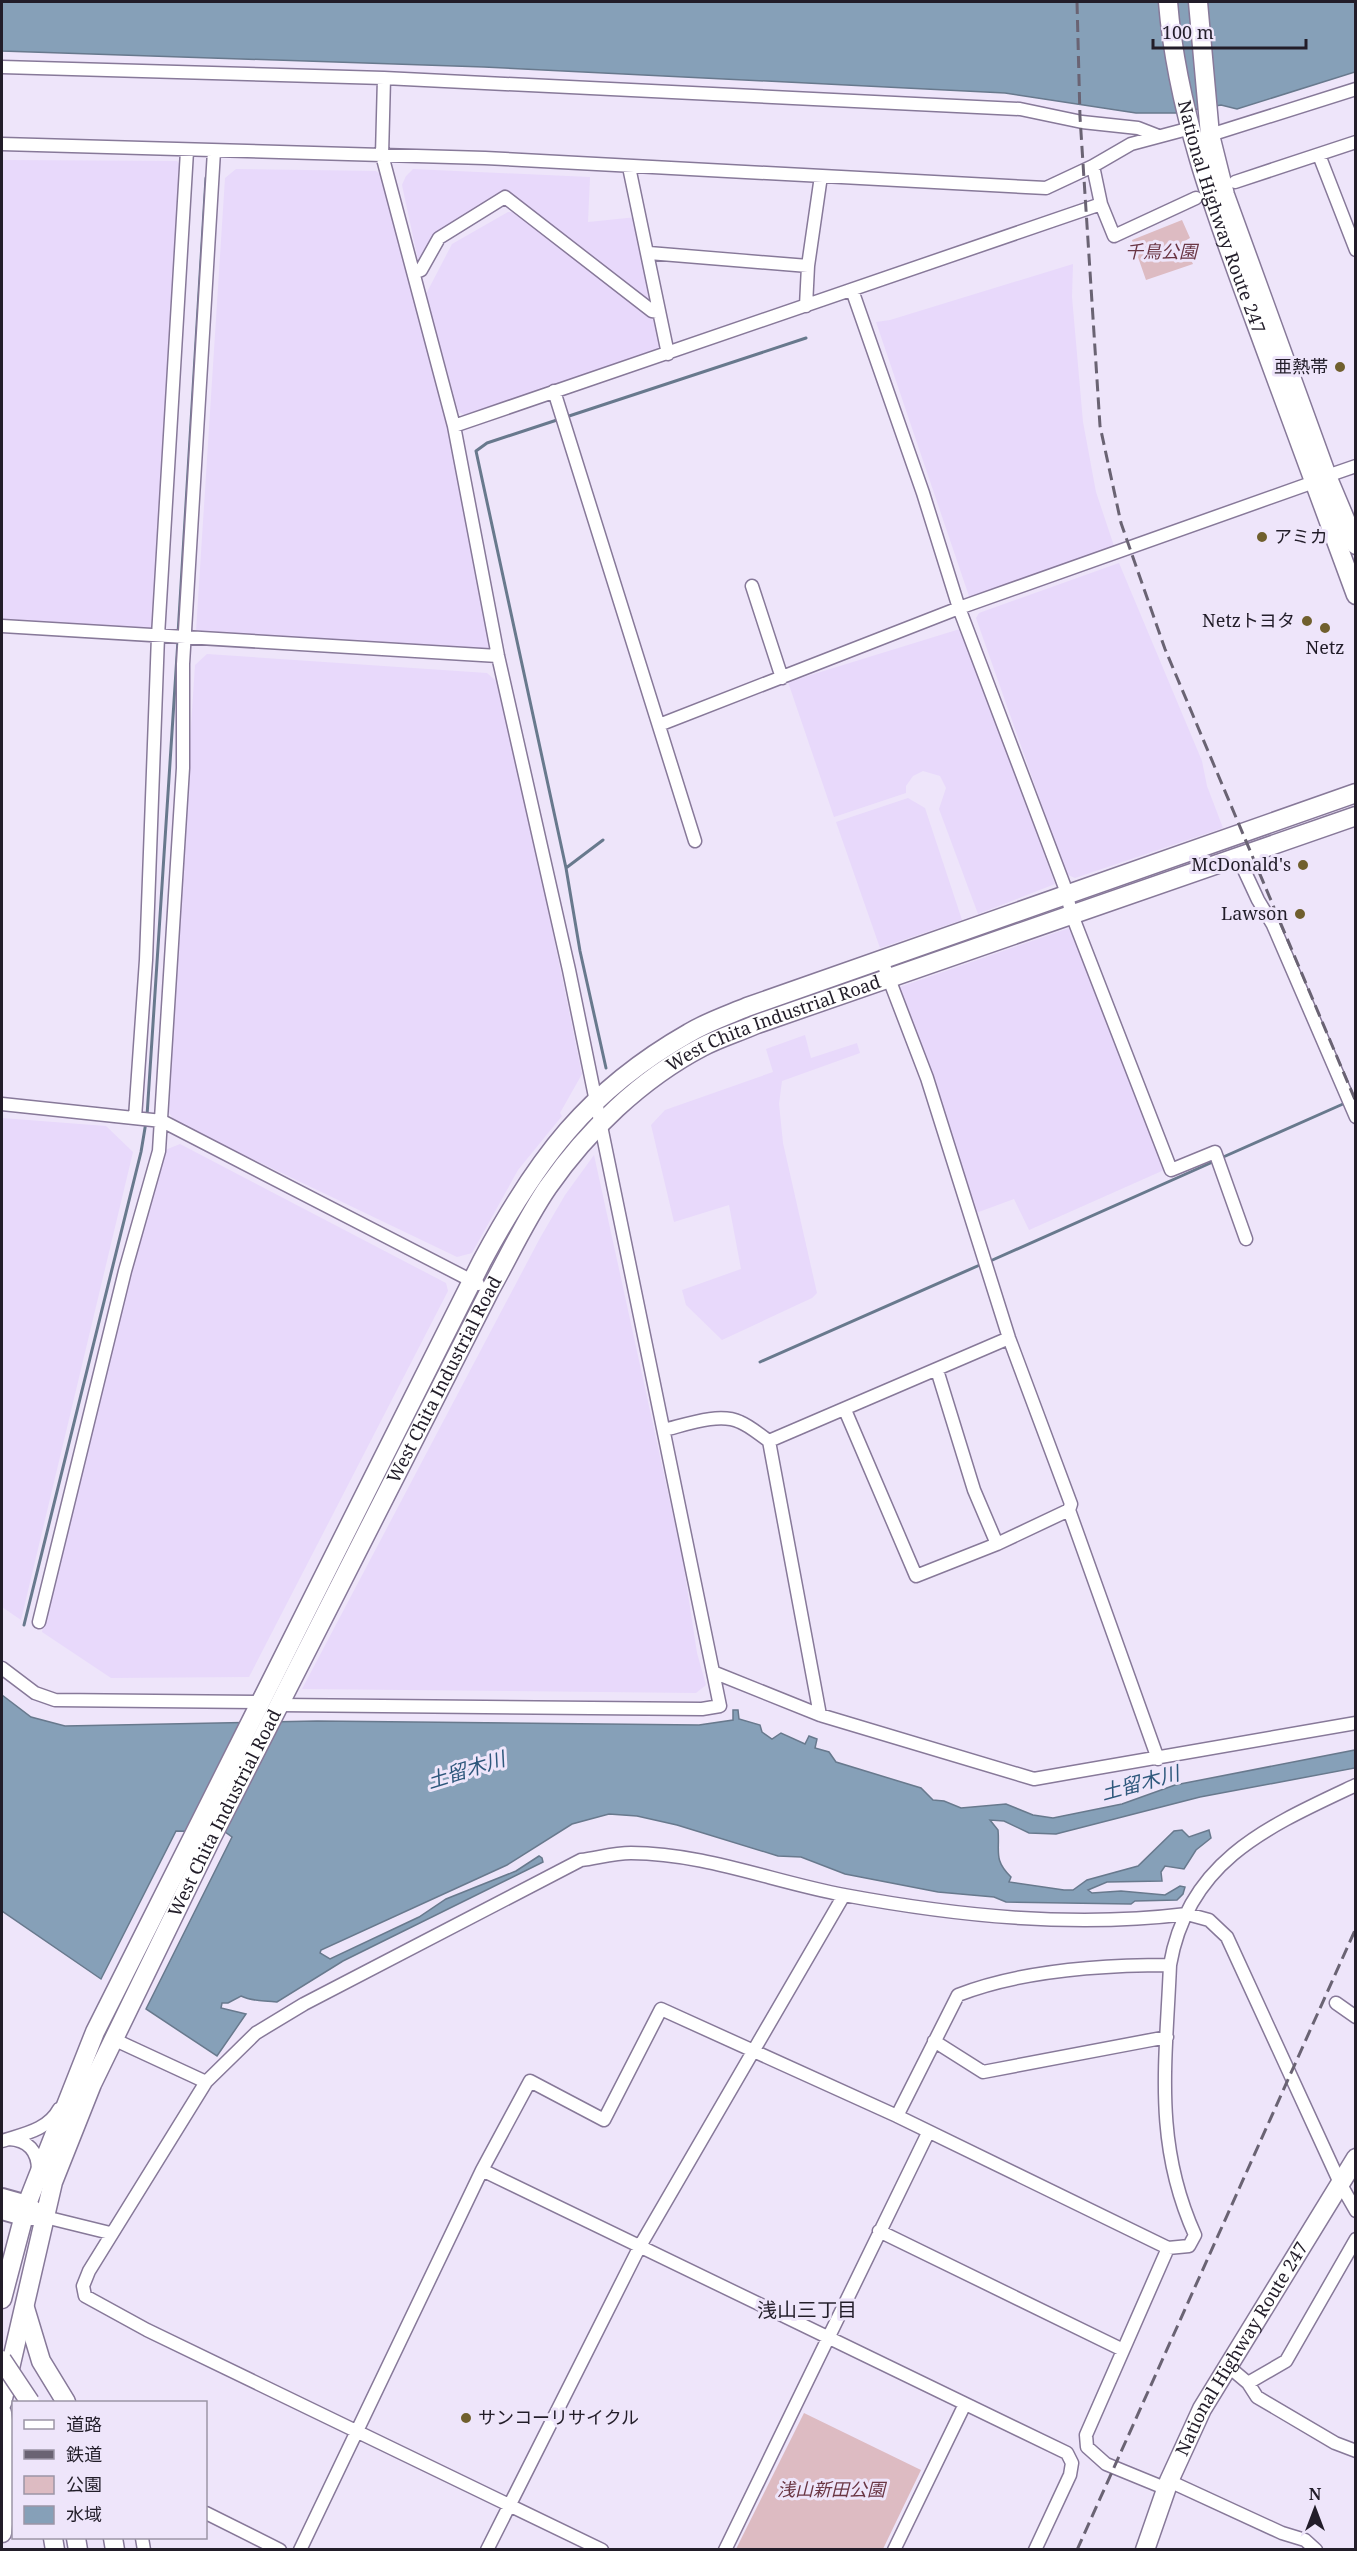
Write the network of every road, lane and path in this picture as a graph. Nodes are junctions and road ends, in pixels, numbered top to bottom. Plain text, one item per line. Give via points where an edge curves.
1 (1168, 2) edge
2 (1198, 2) edge
3 (2, 67) edge
4 (384, 78) junction
5 (1356, 89) edge
6 (1190, 124) junction
7 (1210, 126) junction
8 (1156, 135) junction
9 (1356, 142) edge
10 (2, 144) edge
11 (187, 151) junction
12 (214, 151) junction
13 (382, 155) junction
14 (1319, 155) junction
15 (1093, 166) junction
16 (629, 167) junction
17 (821, 176) junction
18 (1235, 182) dead end
19 (1196, 198) dead end
20 (1101, 204) junction
21 (1356, 250) edge
22 (649, 253) junction
23 (808, 266) junction
24 (414, 273) junction
25 (852, 290) junction
26 (806, 306) junction
27 (659, 312) junction
28 (668, 354) junction
29 (554, 391) junction
30 (454, 426) junction
31 (1356, 466) edge
32 (1320, 479) junction
33 (1356, 545) edge
34 (752, 586) dead end
35 (1356, 595) edge
36 (959, 608) junction
37 (2, 626) edge
38 (158, 636) junction
39 (185, 638) junction
40 (498, 656) junction
41 (782, 678) junction
42 (659, 724) junction
43 (1356, 793) edge
44 (1356, 816) edge
45 (695, 841) dead end
46 (1238, 857) junction
47 (1067, 895) junction
48 (1072, 915) junction
49 (881, 958) junction
50 (890, 979) junction
51 (595, 1101) junction
52 (2, 1104) edge
53 (1356, 1117) edge
54 (135, 1118) junction
55 (162, 1121) junction
56 (600, 1124) junction
57 (1246, 1239) dead end
58 (472, 1281) junction
59 (490, 1290) junction
60 (1009, 1338) junction
61 (937, 1370) junction
62 (845, 1410) junction
63 (664, 1430) junction
64 (769, 1441) junction
65 (1069, 1510) junction
66 (997, 1544) junction
67 (39, 1622) dead end
68 (2, 1668) edge
69 (712, 1672) junction
70 (269, 1707) junction
71 (820, 1715) junction
72 (1356, 1723) edge
73 (1158, 1759) junction
74 (1356, 1785) edge
75 (843, 1895) junction
76 (1187, 1914) junction
77 (1170, 1965) junction
78 (1336, 2003) dead end
79 (1356, 2017) edge
80 (95, 2032) junction
81 (1167, 2037) junction
82 (113, 2039) junction
83 (934, 2041) junction
84 (753, 2049) junction
85 (206, 2082) junction
86 (897, 2116) junction
87 (928, 2133) junction
88 (5, 2140) edge
89 (1356, 2158) edge
90 (482, 2170) junction
91 (37, 2177) junction
92 (1340, 2183) junction
93 (2, 2197) edge
94 (25, 2210) junction
95 (2, 2211) edge
96 (1356, 2211) edge
97 (45, 2217) junction
98 (879, 2231) junction
99 (111, 2233) junction
100 (1356, 2240) edge
101 (640, 2246) junction
102 (1168, 2248) junction
103 (2, 2300) edge
104 (24, 2303) junction
105 (827, 2337) junction
106 (1123, 2350) junction
107 (2, 2360) edge
108 (1229, 2367) junction
109 (2, 2372) edge
110 (1248, 2384) junction
111 (14, 2401) edge
112 (29, 2401) edge
113 (65, 2401) edge
114 (2, 2403) edge
115 (965, 2404) junction
116 (2, 2413) edge
117 (357, 2433) junction
118 (1356, 2451) edge
119 (1168, 2485) junction
120 (510, 2503) junction
121 (207, 2514) edge
122 (2, 2533) edge
123 (280, 2550) edge
124 (300, 2550) edge
125 (488, 2550) edge
126 (603, 2550) edge
127 (725, 2550) edge
128 (894, 2550) edge
129 (1035, 2550) edge
130 (1146, 2550) edge
131 (1316, 2550) edge

1 - 6 highway, National Highway Route 247
2 - 7 highway, National Highway Route 247
3 - 4 street
4 - 8 street via 1020,109 1138,128
4 - 13 street
5 - 7 street
6 - 8 street
6 - 32 highway, National Highway Route 247 via 1212,204
7 - 32 highway, National Highway Route 247 via 1225,195
8 - 15 street
9 - 14 street
10 - 11 street
11 - 12 street
11 - 38 street
12 - 13 street
12 - 39 street
13 - 16 street
13 - 24 street
14 - 18 street
14 - 21 street
15 - 17 street via 1046,188
15 - 20 street
16 - 17 street
16 - 22 street
17 - 23 street
19 - 20 street via 1114,236
20 - 25 street
22 - 23 street
22 - 27 street
23 - 26 street
24 - 27 street via 421,270 439,238 505,197 652,311
24 - 30 street
25 - 26 street
25 - 36 street
26 - 28 street
27 - 28 street
28 - 29 street
29 - 30 street
29 - 42 street
30 - 40 street
31 - 32 street
32 - 33 highway, National Highway Route 247
32 - 35 highway, National Highway Route 247
32 - 36 street
34 - 41 street
36 - 41 street
36 - 47 street
37 - 38 street
38 - 39 street
38 - 54 street via 144,994
39 - 40 street
39 - 55 street via 183,768
40 - 51 street
41 - 42 street
42 - 45 street
43 - 47 highway, West Chita Industrial Road
44 - 46 highway, West Chita Industrial Road
46 - 48 highway, West Chita Industrial Road
46 - 53 street via 1273,925
47 - 48 street
47 - 49 highway, West Chita Industrial Road
48 - 50 highway, West Chita Industrial Road
48 - 57 street via 1171,1170 1215,1152
49 - 50 street
49 - 51 highway, West Chita Industrial Road via 747,1006 690,1032 636,1066
50 - 56 highway, West Chita Industrial Road via 702,1047 652,1080
50 - 60 street via 927,1078
51 - 56 street
51 - 58 highway, West Chita Industrial Road via 537,1166
52 - 54 street
54 - 55 street
55 - 58 street
55 - 67 street via 159,1151 124,1271
56 - 59 highway, West Chita Industrial Road via 548,1188
56 - 63 street
58 - 59 street
58 - 70 highway, West Chita Industrial Road
59 - 70 highway, West Chita Industrial Road
60 - 61 street
60 - 65 street via 1071,1504
61 - 62 street
61 - 66 street via 974,1490
62 - 64 street
62 - 66 street via 916,1576
63 - 64 street via 700,1421 728,1420 740,1422
63 - 69 street
64 - 71 street
65 - 66 street
65 - 73 street
68 - 70 street via 35,1693 55,1700
69 - 70 street via 720,1706 690,1709
69 - 71 street
70 - 80 highway, West Chita Industrial Road via 192,1840
70 - 82 highway, West Chita Industrial Road via 211,1839
71 - 73 street via 1034,1779
72 - 73 street
74 - 76 street via 1271,1826 1227,1857 1207,1879
75 - 76 street via 1038,1920
75 - 84 street
75 - 85 street via 676,1857 629,1853 581,1860 304,2004 256,2033
76 - 77 street via 1174,1940
76 - 92 street via 1209,1920 1227,1937
77 - 81 street
77 - 83 street via 1124,1965 1047,1974 971,1990 958,1995
78 - 79 street
80 - 88 street via 53,2118 35,2130
80 - 91 highway, West Chita Industrial Road
81 - 83 street via 983,2072
81 - 102 street via 1165,2131 1180,2202 1195,2235 1189,2246
82 - 85 street
82 - 97 highway, West Chita Industrial Road via 71,2132
83 - 86 street
84 - 86 street
84 - 90 street via 661,2008 604,2120 530,2081
84 - 101 street
85 - 99 street
86 - 87 street
87 - 98 street
87 - 102 street
88 - 91 street via 23,2141 33,2149
89 - 92 highway, National Highway Route 247
90 - 101 street
90 - 117 street
91 - 94 highway, West Chita Industrial Road
92 - 96 street
92 - 108 highway, National Highway Route 247
93 - 94 main road
94 - 95 main road
94 - 97 main road
94 - 103 highway, West Chita Industrial Road
97 - 99 street
97 - 104 highway, West Chita Industrial Road
98 - 105 street
98 - 106 street
99 - 117 street via 89,2271 83,2286 85,2296
100 - 110 street via 1286,2361
101 - 105 street
101 - 120 street
102 - 106 street
104 - 113 highway via 41,2361
104 - 114 highway, West Chita Industrial Road
105 - 115 street
105 - 127 street
106 - 119 street via 1086,2435 1087,2447 1106,2464
107 - 112 highway, bridge
108 - 110 street
108 - 119 highway, National Highway Route 247 via 1202,2409
109 - 111 highway
110 - 118 street via 1257,2397 1335,2443
115 - 128 street
115 - 129 street via 1058,2448 1067,2453 1072,2463
116 - 122 highway via 9,2468
117 - 120 street
117 - 124 street
119 - 130 highway, National Highway Route 247
119 - 131 street via 1313,2544
120 - 125 street
120 - 126 street
121 - 123 street

